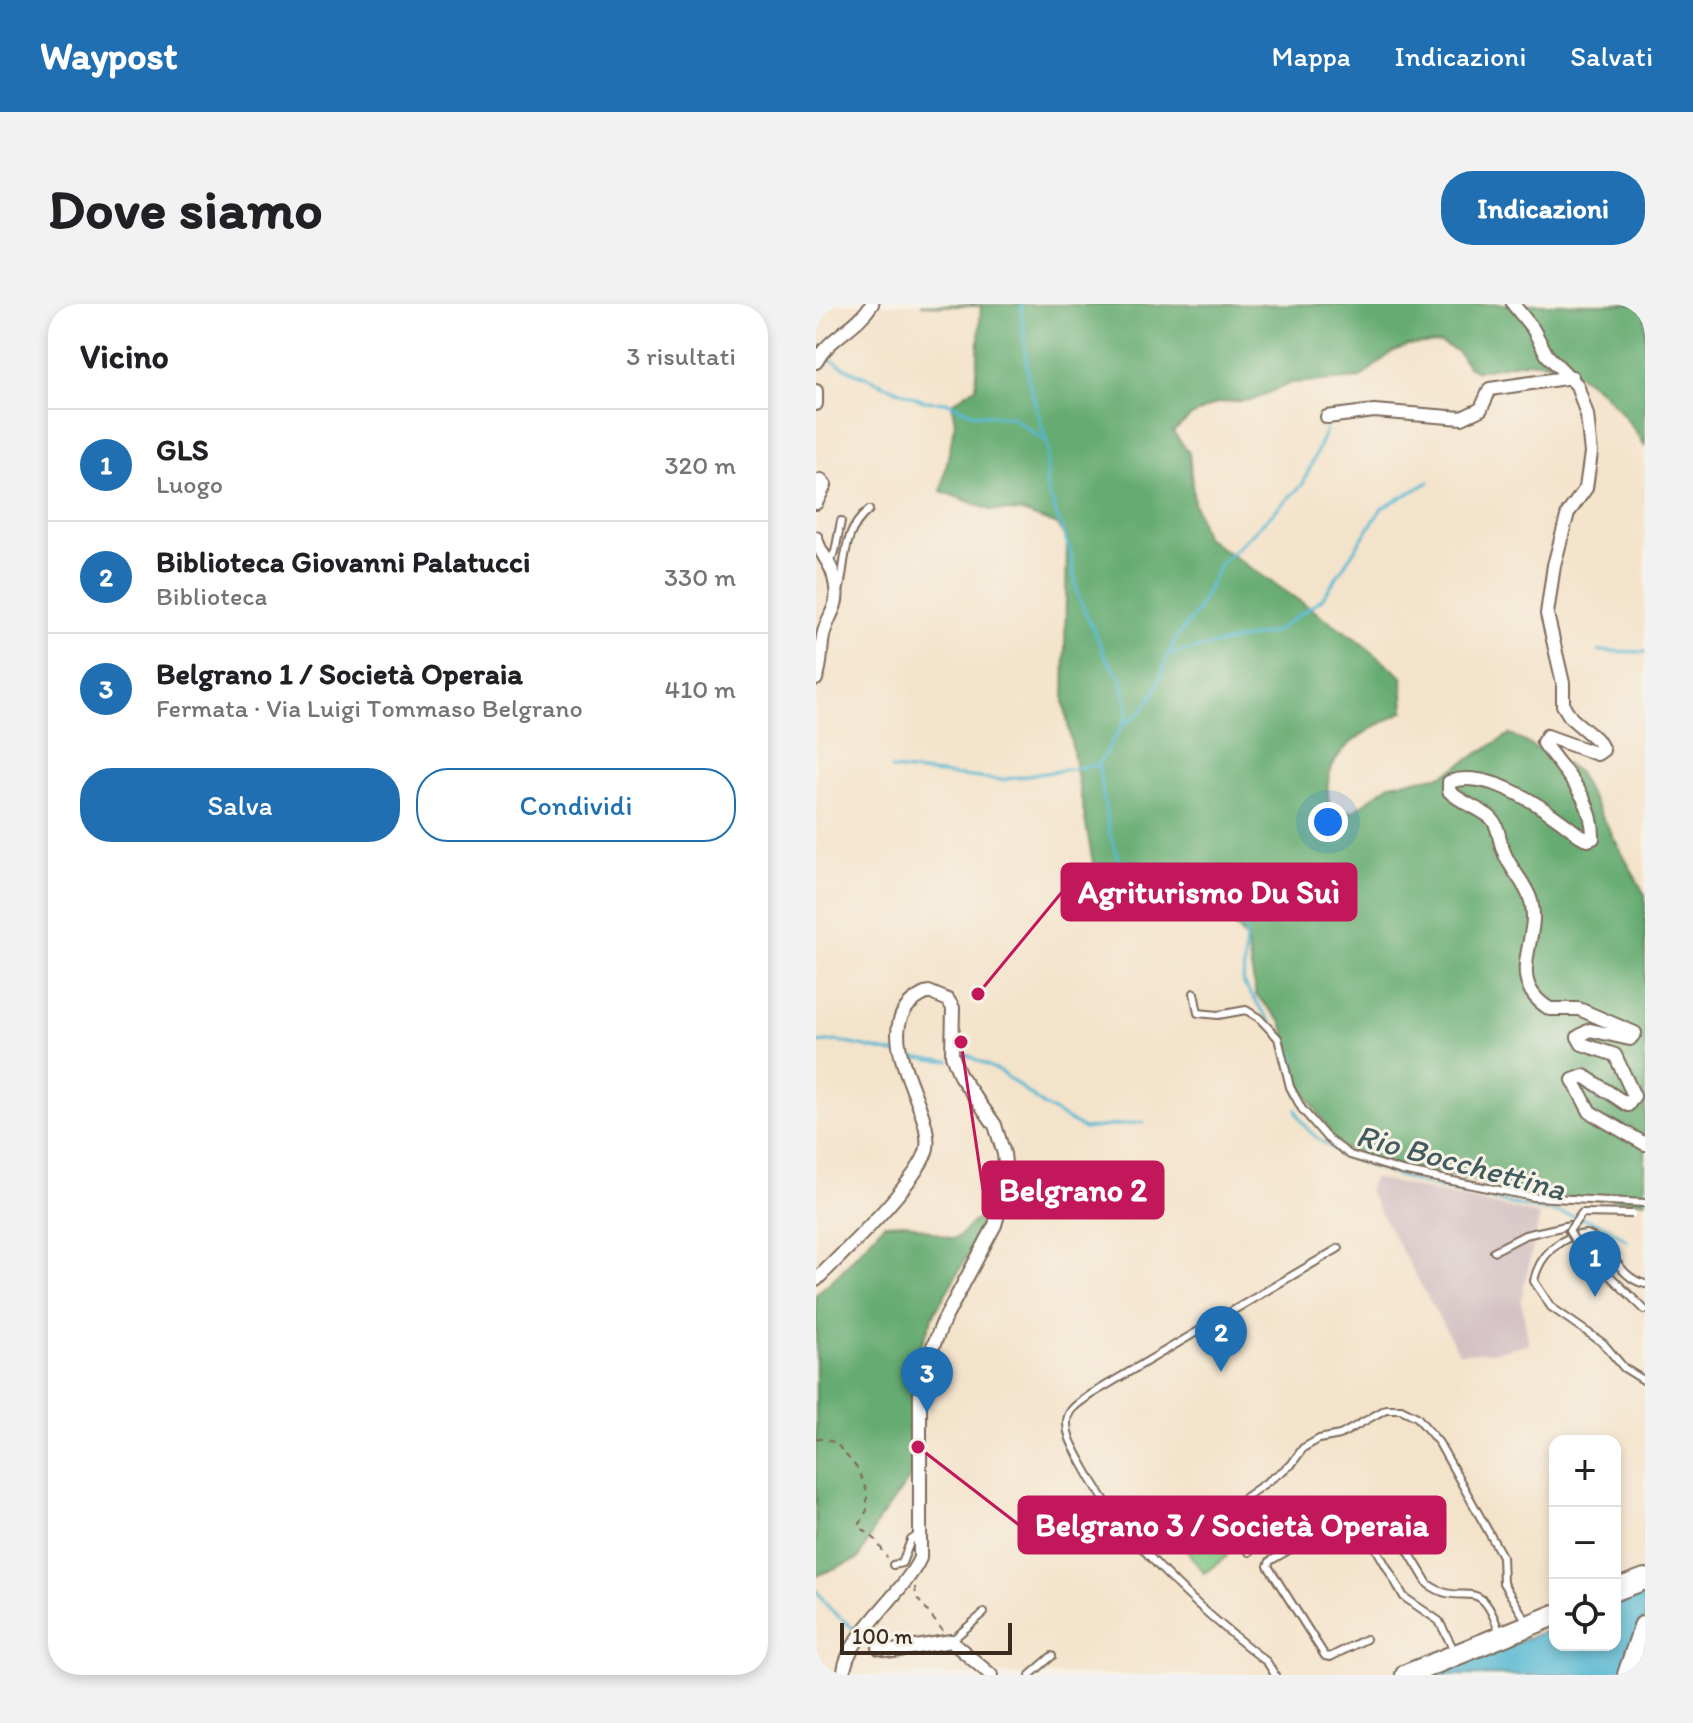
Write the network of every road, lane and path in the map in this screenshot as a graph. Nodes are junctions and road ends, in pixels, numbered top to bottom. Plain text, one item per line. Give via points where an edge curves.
1 (872, 304) edge
2 (1513, 304) edge
3 (816, 362) edge
4 (1572, 377) junction
5 (816, 391) edge
6 (816, 404) edge
7 (1327, 417) dead end
8 (816, 483) edge
9 (816, 503) edge
10 (869, 510) dead end
11 (841, 521) dead end
12 (816, 538) edge
13 (827, 563) junction
14 (838, 595) junction
15 (816, 679) edge
16 (1194, 993) dead end
17 (1645, 1144) edge
18 (1645, 1203) edge
19 (1632, 1214) dead end
20 (1570, 1225) junction
21 (1339, 1248) dead end
22 (1494, 1251) dead end
23 (816, 1280) edge
24 (1645, 1284) edge
25 (1645, 1310) edge
26 (1645, 1381) edge
27 (816, 1438) edge
28 (1380, 1504) dead end
29 (922, 1534) junction
30 (1249, 1552) dead end
31 (893, 1565) joint
32 (915, 1570) junction
33 (1645, 1579) edge
34 (1621, 1588) edge
35 (984, 1613) dead end
36 (1549, 1618) edge
37 (1529, 1626) junction
38 (1645, 1627) edge
39 (1501, 1638) junction
40 (1366, 1639) dead end
41 (951, 1641) junction
42 (879, 1648) dead end
43 (1457, 1655) junction
44 (1052, 1656) dead end
45 (844, 1675) edge
46 (991, 1675) edge
47 (1030, 1675) edge
48 (1275, 1675) edge
49 (1406, 1675) edge
50 (1629, 1675) edge

1 - 3 street via 858,324 826,345
2 - 4 street via 1547,355
4 - 7 street via 1490,389 1481,409 1462,418 1374,411
4 - 17 street via 1587,415 1591,453 1586,488 1568,513 1547,614 1563,705 1603,750 1597,754 1547,736 1543,742 1567,768 1588,808 1593,838 1579,835 1517,792 1457,779 1449,782 1449,791 1494,820 1504,854 1531,900 1525,965 1533,994 1550,1009 1579,1009 1635,1033 1630,1039 1590,1030 1578,1037 1582,1044 1615,1055 1634,1096 1628,1105 1584,1076 1573,1080 1590,1112
5 - 6 street
8 - 9 street via 821,480 825,485
10 - 14 lane via 853,527
11 - 13 lane via 835,552
12 - 13 street
13 - 14 street
14 - 15 street
16 - 18 lane via 1198,1013 1246,1010 1271,1028 1284,1052 1295,1099 1327,1138 1350,1155 1402,1171 1534,1197
19 - 20 lane, bridge via 1588,1211
20 - 22 lane via 1525,1235
20 - 25 lane, bridge via 1570,1237
21 - 48 lane via 1090,1395 1067,1420 1081,1461 1126,1532
23 - 29 street via 923,1161 927,1134 901,1063 900,1034 911,1003 929,992 938,994 953,1008 952,1055 960,1076 995,1125 1007,1182 995,1225 920,1378
24 - 26 lane via 1625,1274 1601,1242 1587,1234 1551,1250 1534,1281 1551,1307
27 - 31 path via 835,1442 857,1468 867,1492 867,1510 859,1526
28 - 39 lane via 1428,1584 1485,1600
29 - 31 lane via 914,1537 902,1563
29 - 32 street
30 - 37 lane via 1231,1519 1240,1501 1291,1465 1311,1443 1340,1435 1386,1409 1401,1409 1417,1417 1439,1443 1502,1556 1503,1583
32 - 41 path via 916,1597
32 - 45 street via 849,1653
33 - 34 main road
35 - 41 lane
36 - 37 main road
37 - 39 main road
38 - 50 highway
39 - 43 main road
40 - 43 lane via 1325,1656 1268,1566 1352,1514 1404,1597 1439,1621
41 - 42 street via 893,1651
41 - 46 street
43 - 49 main road
44 - 47 lane

